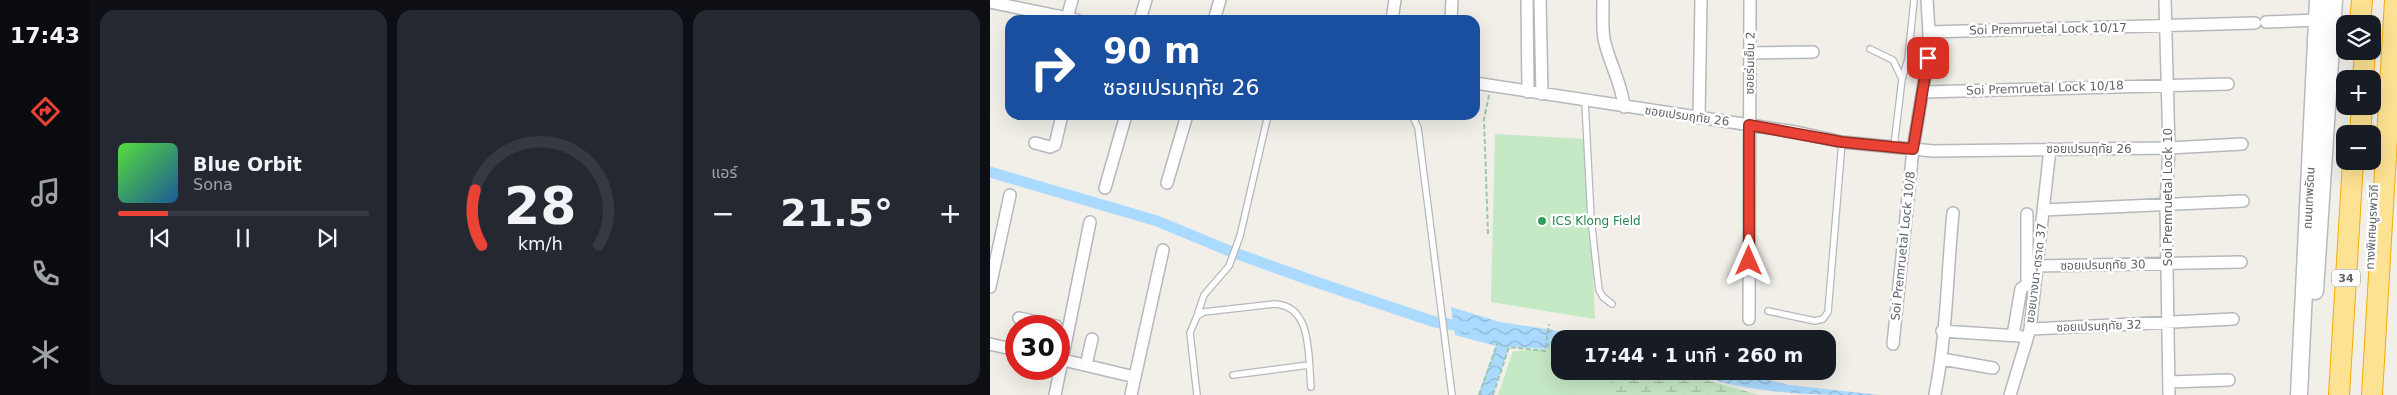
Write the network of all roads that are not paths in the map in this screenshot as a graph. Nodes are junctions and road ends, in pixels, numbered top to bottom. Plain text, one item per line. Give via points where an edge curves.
1 (1072, 0) edge
2 (1146, 0) edge
3 (1220, 0) edge
4 (1395, 0) edge
5 (1452, 0) edge
6 (1527, 0) edge
7 (1603, 0) edge
8 (1701, 0) edge
9 (1750, 0) edge
10 (1914, 0) edge
11 (1927, 0) edge
12 (2165, 0) edge
13 (2318, 0) edge
14 (2334, 0) edge
15 (2362, 0) edge
16 (2368, 0) edge
17 (2385, 0) edge
18 (2395, 0) edge
19 (1540, 1) edge
20 (993, 2) edge
21 (1034, 15) edge
22 (1072, 15) edge
23 (1142, 15) edge
24 (1216, 15) edge
25 (1393, 15) edge
26 (1451, 15) edge
27 (2361, 15) edge
28 (2367, 15) edge
29 (2325, 22) junction
30 (2166, 26) junction
31 (1929, 32) junction
32 (1870, 49) dead end
33 (1814, 52) dead end
34 (1750, 53) junction
35 (1902, 79) junction
36 (1480, 84) edge
37 (2228, 84) dead end
38 (2167, 85) junction
39 (1528, 92) junction
40 (1924, 92) junction
41 (1542, 94) junction
42 (1584, 102) junction
43 (1624, 107) junction
44 (1699, 118) junction
45 (1061, 120) edge
46 (1125, 120) edge
47 (1186, 120) edge
48 (1267, 120) edge
49 (1414, 120) edge
50 (1749, 125) junction
51 (1842, 142) junction
52 (1035, 143) dead end
53 (2242, 144) dead end
54 (1894, 146) junction
55 (2168, 148) junction
56 (2397, 148) edge
57 (1913, 149) junction
58 (2050, 149) junction
59 (2352, 170) edge
60 (2358, 170) edge
61 (1167, 183) dead end
62 (1105, 188) dead end
63 (1010, 195) dead end
64 (2243, 201) dead end
65 (2166, 206) junction
66 (2043, 210) junction
67 (1952, 213) dead end
68 (2027, 214) dead end
69 (1090, 222) dead end
70 (1163, 250) dead end
71 (2241, 262) dead end
72 (2168, 263) junction
73 (2038, 266) junction
74 (990, 287) edge
75 (1612, 304) dead end
76 (1768, 311) dead end
77 (1064, 315) edge
78 (1197, 316) junction
79 (1749, 319) dead end
80 (2233, 319) dead end
81 (2169, 323) junction
82 (1942, 331) junction
83 (2028, 334) junction
84 (2013, 335) junction
85 (1092, 339) dead end
86 (990, 344) edge
87 (1893, 344) dead end
88 (1005, 347) edge
89 (1942, 359) junction
90 (1070, 361) edge
91 (1086, 365) junction
92 (1308, 365) junction
93 (1993, 368) dead end
94 (1233, 375) dead end
95 (1135, 377) junction
96 (1058, 380) edge
97 (2229, 380) dead end
98 (2169, 382) junction
99 (1311, 387) dead end
100 (1936, 394) edge
101 (1055, 395) edge
102 (1131, 395) edge
103 (1196, 395) edge
104 (1452, 395) edge
105 (2010, 395) edge
106 (2169, 395) edge
107 (2299, 395) edge
108 (2339, 395) edge
109 (2345, 395) edge
110 (2362, 395) edge
111 (2372, 395) edge
112 (2382, 395) edge

1 - 22 street
2 - 23 street
3 - 24 street
4 - 25 street
5 - 26 street
6 - 19 street
6 - 39 street
7 - 43 street via 1604,38 1623,91
8 - 44 street
9 - 34 street, ซอยร่มเย็น 2
10 - 35 lane via 1908,59
11 - 31 street, Soi Premruetal Lock 10/8
12 - 30 street, Soi Premruetal Lock 10
13 - 29 main road
14 - 29 main road
15 - 27 highway
16 - 28 highway
17 - 110 highway, ทางพิเศษบูรพาวิถี
18 - 111 highway
19 - 41 street
20 - 21 street
29 - 30 street, Soi Premruetal Lock 10/17
29 - 107 main road via 2315,290
30 - 31 street, Soi Premruetal Lock 10/17
30 - 38 street, Soi Premruetal Lock 10
31 - 40 street, Soi Premruetal Lock 10/8
32 - 35 lane via 1893,60
33 - 34 street
34 - 50 street, ซอยร่มเย็น 2
35 - 54 lane
36 - 39 street, ซอยเปรมฤทัย 26
37 - 38 street, Soi Premruetal Lock 10/18
38 - 40 street, Soi Premruetal Lock 10/18
38 - 55 street, Soi Premruetal Lock 10
39 - 41 street, ซอยเปรมฤทัย 26
40 - 57 street, Soi Premruetal Lock 10/8
41 - 42 street, ซอยเปรมฤทัย 26
42 - 43 street, ซอยเปรมฤทัย 26
42 - 75 lane via 1599,290
43 - 44 street, ซอยเปรมฤทัย 26
44 - 50 street, ซอยเปรมฤทัย 26
45 - 52 street via 1054,145
46 - 62 street
47 - 61 street
48 - 78 lane via 1240,236 1229,266 1204,295
49 - 104 lane via 1418,128
50 - 51 street, ซอยเปรมฤทัย 26
50 - 79 street, ซอยร่มเย็น 2
51 - 54 street, ซอยเปรมฤทัย 26
51 - 76 lane via 1828,312 1823,319 1816,321
53 - 55 street, ซอยเปรมฤทัย 26
54 - 57 street, ซอยเปรมฤทัย 26
55 - 58 street, ซอยเปรมฤทัย 26
55 - 65 street, Soi Premruetal Lock 10
56 - 112 highway
57 - 58 street, ซอยเปรมฤทัย 26
57 - 87 street, Soi Premruetal Lock 10/8
58 - 66 street, ซอยบางนา-ตราด 37
59 - 108 highway, 34
60 - 109 highway, ทางพิเศษบูรพาวิถี
63 - 74 street
64 - 65 street
65 - 66 street
65 - 72 street, Soi Premruetal Lock 10
66 - 73 street, ซอยบางนา-ตราด 37
67 - 82 street
68 - 84 street via 2027,284 2021,289
69 - 77 street
70 - 95 street
71 - 72 street, ซอยเปรมฤทัย 30
72 - 73 street, ซอยเปรมฤทัย 30
72 - 81 street, Soi Premruetal Lock 10
73 - 83 street, ซอยบางนา-ตราด 37
78 - 92 lane via 1204,312 1284,304 1292,308 1303,322
78 - 103 lane via 1190,333
80 - 81 street, ซอยเปรมฤทัย 32
81 - 83 street, ซอยเปรมฤทัย 32
81 - 98 street, Soi Premruetal Lock 10
82 - 84 street, ซอยเปรมฤทัย 32
82 - 89 street
83 - 84 street, ซอยเปรมฤทัย 32
83 - 105 street, ซอยบางนา-ตราด 37
85 - 91 street
86 - 88 street
89 - 93 street
89 - 100 street
90 - 91 street
91 - 95 street
92 - 94 lane
92 - 99 lane
95 - 102 street
96 - 101 street
97 - 98 street
98 - 106 street, Soi Premruetal Lock 10

